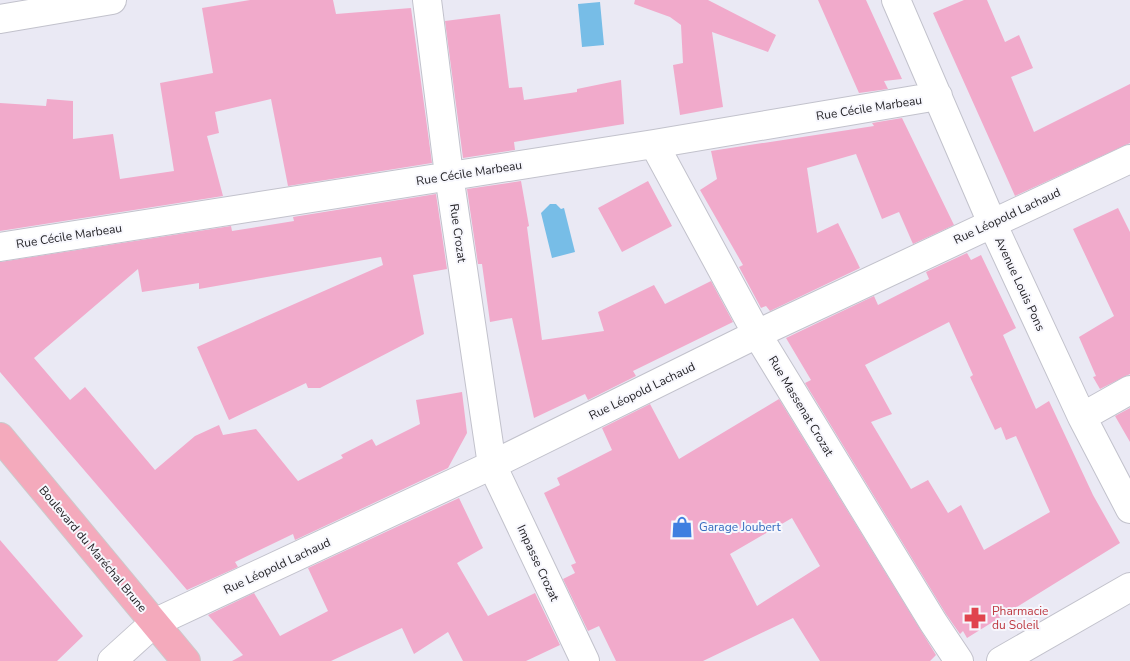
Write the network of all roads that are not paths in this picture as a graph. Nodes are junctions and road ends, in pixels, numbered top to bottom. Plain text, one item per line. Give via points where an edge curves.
1 (112, 0) edge
2 (427, 0) edge
3 (896, 0) edge
4 (0, 19) edge
5 (938, 96) junction
6 (654, 144) junction
7 (1130, 159) edge
8 (449, 175) junction
9 (992, 223) junction
10 (0, 247) edge
11 (757, 334) junction
12 (1130, 390) edge
13 (1082, 417) junction
14 (0, 437) edge
15 (492, 465) junction
16 (1130, 509) edge
17 (1130, 587) edge
18 (154, 623) junction
19 (112, 661) edge
20 (186, 661) edge
21 (585, 661) edge
22 (959, 661) edge
23 (1001, 661) edge

1 - 4 street
2 - 8 street, Rue Crozat
3 - 5 street, Avenue Louis Pons
5 - 6 street, Rue Cécile Marbeau
5 - 9 street, Avenue Louis Pons
6 - 8 street, Rue Cécile Marbeau
6 - 11 street, Rue Massenat Crozat
7 - 9 street, Rue Léopold Lachaud
8 - 10 street, Rue Cécile Marbeau
8 - 15 street, Rue Crozat
9 - 11 street, Rue Léopold Lachaud
9 - 13 street, Avenue Louis Pons
11 - 15 street, Rue Léopold Lachaud
11 - 22 street, Rue Massenat Crozat
12 - 13 street
13 - 16 street, Avenue Louis Pons
14 - 18 main road, Boulevard du Maréchal Brune
15 - 18 street, Rue Léopold Lachaud
15 - 21 street, Impasse Crozat
17 - 23 street
18 - 19 street, Rue Léopold Lachaud
18 - 20 main road, Boulevard du Maréchal Brune

